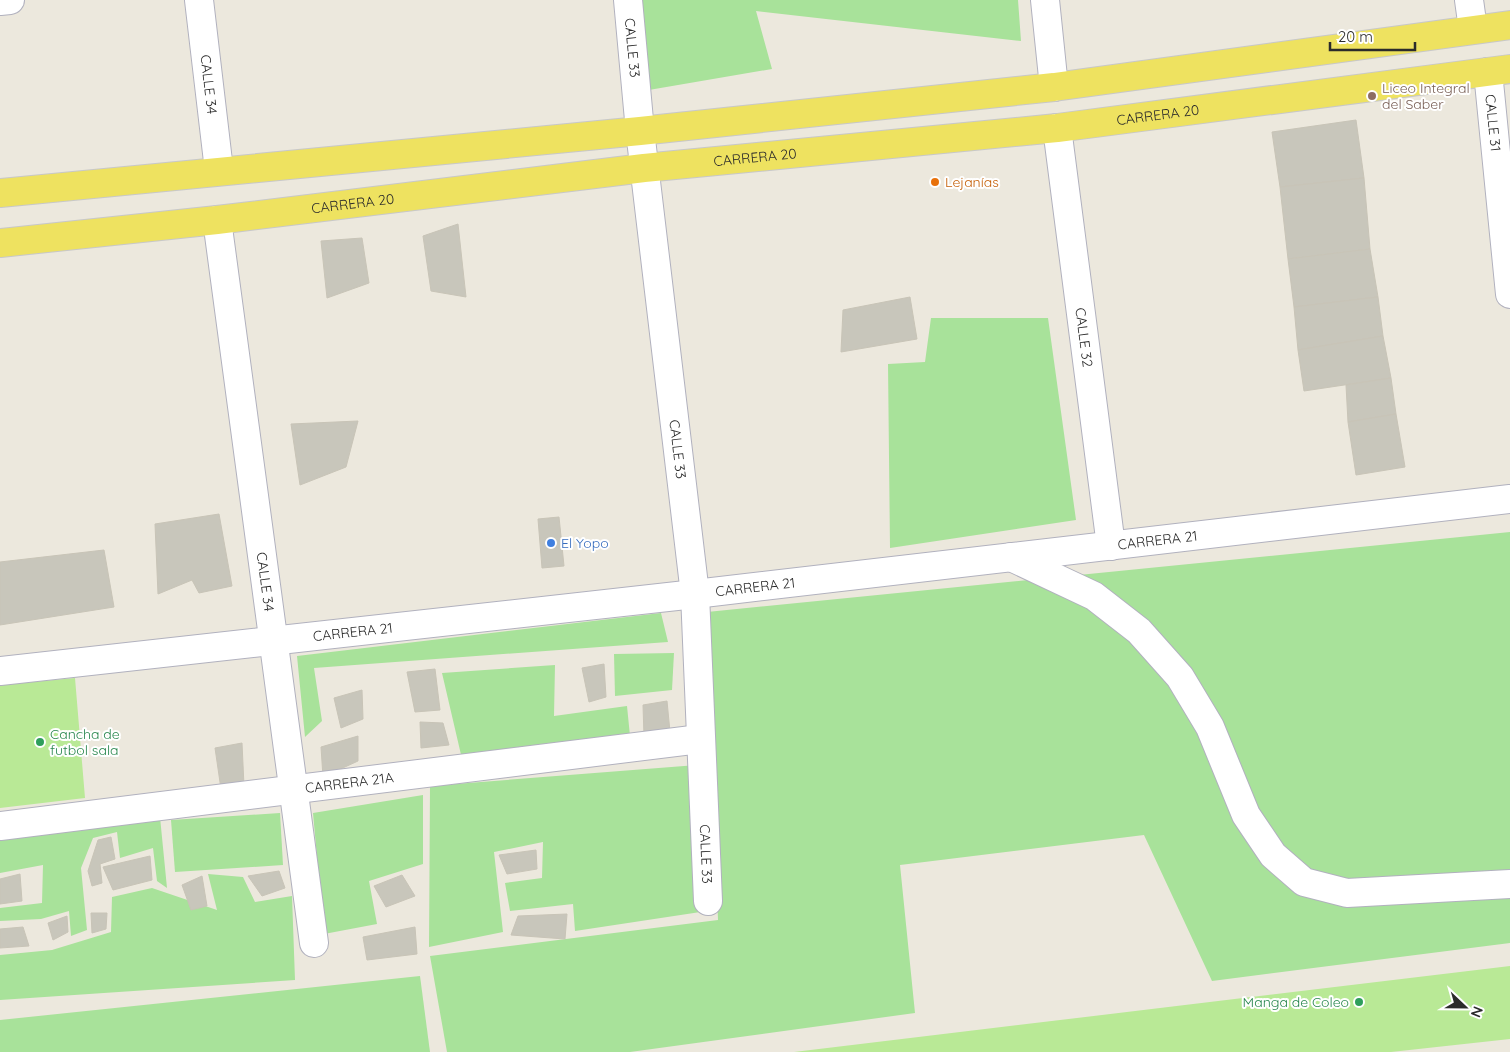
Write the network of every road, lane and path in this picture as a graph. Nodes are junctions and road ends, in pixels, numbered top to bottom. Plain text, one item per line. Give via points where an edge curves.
1 (10, 0) edge
2 (199, 0) edge
3 (628, 0) edge
4 (1045, 0) edge
5 (1470, 0) edge
6 (0, 1) edge
7 (1510, 25) edge
8 (1473, 29) junction
9 (1499, 71) edge
10 (1054, 87) junction
11 (1057, 128) junction
12 (640, 131) junction
13 (644, 168) junction
14 (219, 170) junction
15 (0, 193) edge
16 (217, 220) junction
17 (0, 242) edge
18 (1510, 294) edge
19 (1510, 498) edge
20 (1111, 546) junction
21 (1010, 557) junction
22 (695, 594) junction
23 (273, 640) junction
24 (0, 671) edge
25 (700, 739) junction
26 (292, 789) junction
27 (0, 826) edge
28 (1510, 884) edge
29 (708, 901) dead end
30 (314, 943) dead end

1 - 6 street
2 - 14 street, CALLE 34
3 - 12 street, CALLE 33
4 - 10 street
5 - 8 street
7 - 8 main road
8 - 10 main road
9 - 11 main road, CARRERA 20
9 - 18 street, CALLE 31
10 - 12 main road
11 - 13 main road, CARRERA 20
11 - 20 street, CALLE 32
12 - 13 street, CALLE 33
12 - 14 main road
13 - 16 main road, CARRERA 20
13 - 22 street, CALLE 33
14 - 15 main road
16 - 17 main road, CARRERA 20
16 - 23 street, CALLE 34
19 - 20 street, CARRERA 21
20 - 21 street, CARRERA 21
21 - 22 street, CARRERA 21
21 - 28 street via 1094,596 1140,630 1180,677 1210,726 1246,815 1273,855 1304,882 1347,893
22 - 23 street, CARRERA 21
22 - 25 street, CALLE 33
23 - 24 street, CARRERA 21
23 - 26 street, CALLE 34
25 - 26 street, CARRERA 21A
25 - 29 street, CALLE 33
26 - 27 street, CARRERA 21A
26 - 30 street, CALLE 34

